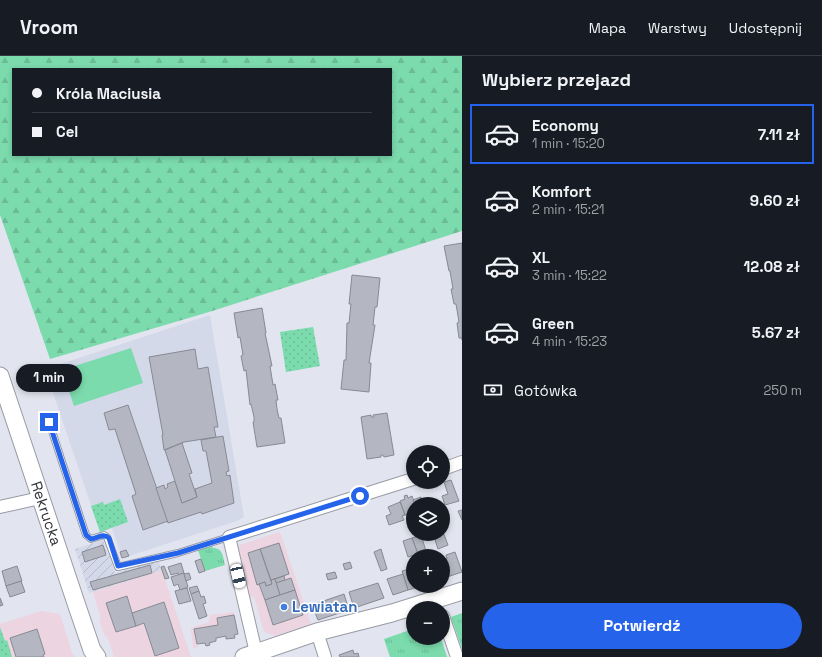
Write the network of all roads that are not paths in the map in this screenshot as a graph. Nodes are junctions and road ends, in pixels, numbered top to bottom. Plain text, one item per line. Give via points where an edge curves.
1 (0, 376) edge
2 (49, 422) dead end
3 (462, 462) edge
4 (450, 466) edge
5 (406, 481) edge
6 (40, 498) junction
7 (0, 506) edge
8 (229, 537) junction
9 (462, 591) edge
10 (443, 601) edge
11 (406, 609) edge
12 (318, 636) junction
13 (450, 636) edge
14 (94, 655) edge
15 (252, 655) edge
16 (273, 657) edge
17 (325, 657) edge
18 (457, 657) edge

1 - 6 street, Rekrucka
2 - 8 lane via 86,535 91,539 104,535 109,538 118,566 178,553
3 - 4 street
5 - 8 street
6 - 7 street
6 - 14 street, Rekrucka
8 - 15 street
9 - 10 street
11 - 12 street
12 - 15 street
12 - 16 street
12 - 17 street
13 - 18 street

